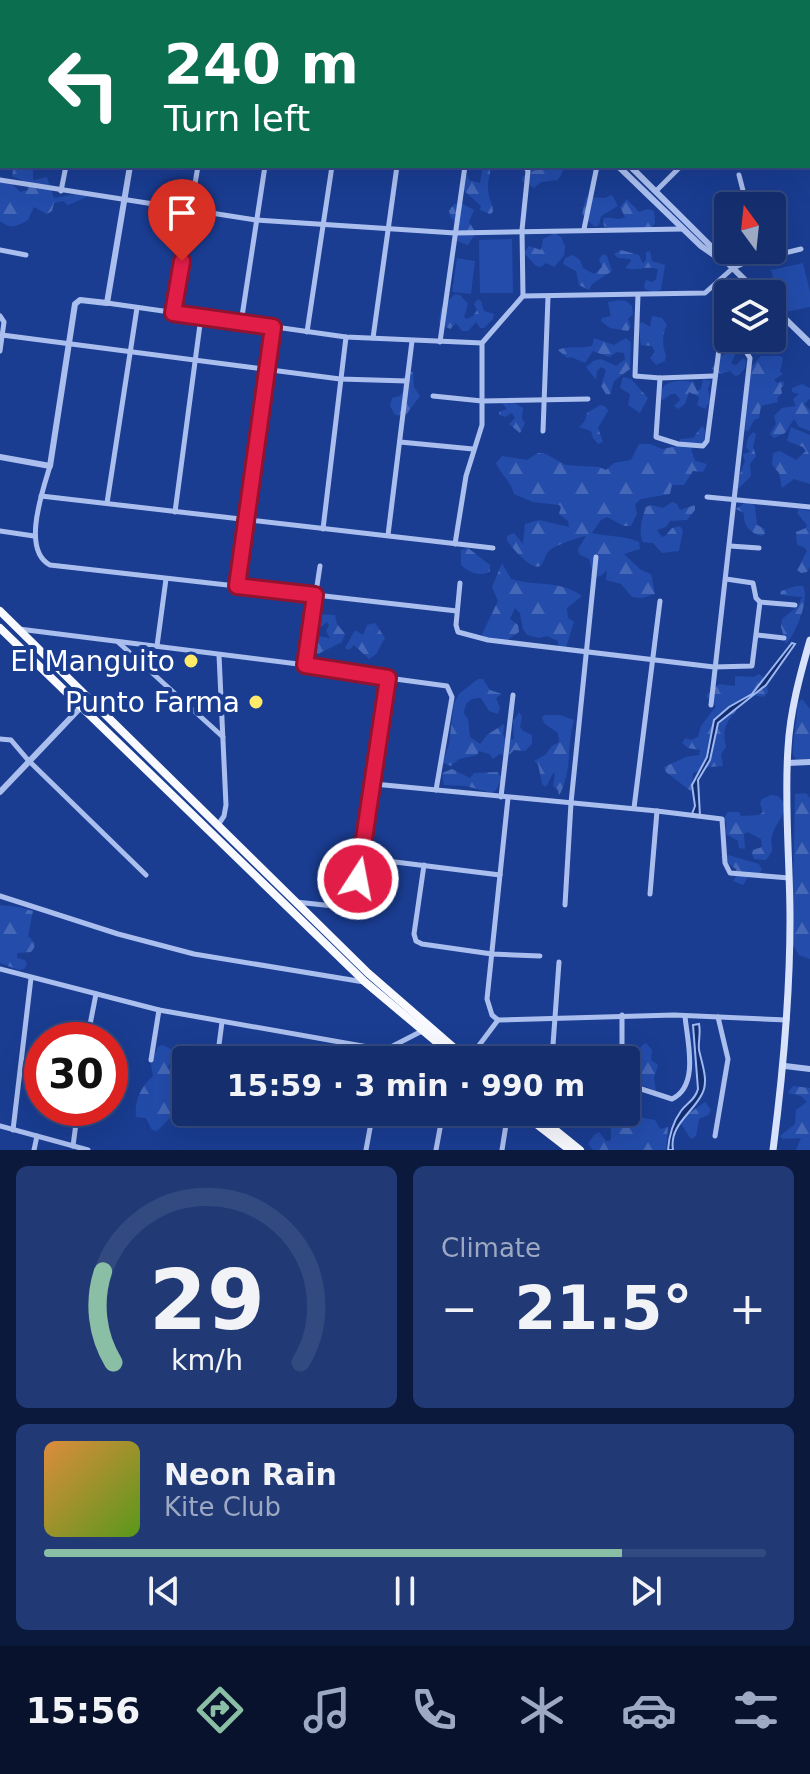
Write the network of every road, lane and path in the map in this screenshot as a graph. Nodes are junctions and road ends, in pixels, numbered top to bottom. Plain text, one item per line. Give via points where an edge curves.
1 (66, 168) edge
2 (130, 168) edge
3 (198, 168) edge
4 (265, 168) edge
5 (332, 168) edge
6 (397, 168) edge
7 (465, 168) edge
8 (526, 168) edge
9 (597, 168) edge
10 (620, 168) edge
11 (632, 168) edge
12 (679, 168) edge
13 (739, 175) dead end
14 (0, 180) edge
15 (61, 191) junction
16 (656, 191) junction
17 (743, 192) edge
18 (124, 198) junction
19 (190, 209) junction
20 (256, 220) junction
21 (323, 224) junction
22 (693, 227) junction
23 (388, 228) junction
24 (584, 229) junction
25 (683, 229) junction
26 (522, 230) junction
27 (455, 233) junction
28 (801, 249) dead end
29 (0, 250) edge
30 (786, 253) edge
31 (26, 255) dead end
32 (745, 264) edge
33 (733, 268) junction
34 (745, 280) edge
35 (638, 295) junction
36 (523, 296) junction
37 (548, 297) junction
38 (107, 303) junction
39 (137, 308) junction
40 (173, 313) junction
41 (201, 317) junction
42 (2, 319) edge
43 (786, 320) edge
44 (241, 323) junction
45 (273, 327) junction
46 (307, 332) junction
47 (2, 335) junction
48 (346, 337) junction
49 (373, 338) junction
50 (807, 340) edge
51 (412, 341) junction
52 (69, 342) junction
53 (440, 342) junction
54 (482, 343) junction
55 (0, 351) edge
56 (131, 352) junction
57 (195, 361) junction
58 (267, 370) junction
59 (714, 376) junction
60 (660, 378) junction
61 (340, 379) junction
62 (407, 381) junction
63 (433, 396) dead end
64 (588, 399) dead end
65 (482, 401) junction
66 (545, 401) junction
67 (543, 431) dead end
68 (400, 442) junction
69 (473, 449) junction
70 (0, 457) edge
71 (50, 466) junction
72 (41, 496) junction
73 (707, 497) dead end
74 (735, 500) junction
75 (107, 503) junction
76 (810, 507) edge
77 (175, 512) junction
78 (246, 520) junction
79 (323, 529) junction
80 (0, 531) edge
81 (388, 535) junction
82 (34, 536) junction
83 (455, 544) junction
84 (730, 546) junction
85 (493, 548) dead end
86 (759, 548) dead end
87 (596, 557) dead end
88 (320, 566) dead end
89 (166, 579) junction
90 (726, 579) junction
91 (460, 583) dead end
92 (237, 586) junction
93 (315, 595) junction
94 (660, 601) dead end
95 (760, 602) junction
96 (795, 605) dead end
97 (0, 611) edge
98 (457, 611) junction
99 (0, 628) edge
100 (18, 629) junction
101 (757, 635) junction
102 (784, 638) dead end
103 (810, 640) edge
104 (118, 641) junction
105 (157, 646) junction
106 (586, 652) junction
107 (219, 655) junction
108 (653, 660) junction
109 (305, 665) junction
110 (714, 667) junction
111 (388, 678) junction
112 (513, 695) dead end
113 (89, 698) junction
114 (711, 705) dead end
115 (81, 707) junction
116 (223, 737) junction
117 (0, 739) edge
118 (28, 760) junction
119 (810, 762) edge
120 (787, 763) junction
121 (374, 784) junction
122 (436, 790) junction
123 (0, 792) edge
124 (505, 797) junction
125 (571, 803) junction
126 (634, 808) junction
127 (657, 811) junction
128 (218, 825) junction
129 (363, 858) junction
130 (424, 865) junction
131 (146, 875) dead end
132 (500, 875) junction
133 (789, 878) junction
134 (650, 894) dead end
135 (0, 896) edge
136 (295, 902) junction
137 (565, 905) dead end
138 (492, 954) junction
139 (540, 956) dead end
140 (559, 962) dead end
141 (0, 969) edge
142 (31, 978) junction
143 (365, 982) junction
144 (96, 994) junction
145 (159, 1010) junction
146 (622, 1015) junction
147 (685, 1016) junction
148 (718, 1017) junction
149 (554, 1018) junction
150 (498, 1020) junction
151 (787, 1020) junction
152 (91, 1022) edge
153 (222, 1022) junction
154 (422, 1031) junction
155 (553, 1045) dead end
156 (219, 1046) edge
157 (362, 1046) edge
158 (393, 1046) edge
159 (441, 1046) edge
160 (444, 1046) edge
161 (478, 1046) edge
162 (622, 1046) edge
163 (151, 1060) dead end
164 (785, 1066) junction
165 (810, 1069) edge
166 (640, 1089) edge
167 (0, 1126) edge
168 (76, 1126) edge
169 (370, 1126) edge
170 (440, 1126) edge
171 (506, 1126) edge
172 (538, 1126) edge
173 (550, 1126) edge
174 (13, 1130) junction
175 (37, 1136) junction
176 (715, 1136) dead end
177 (73, 1146) junction
178 (566, 1149) edge
179 (34, 1150) edge
180 (88, 1150) edge
181 (366, 1150) edge
182 (436, 1150) edge
183 (502, 1150) edge
184 (580, 1150) edge
185 (773, 1150) edge

1 - 15 street
2 - 18 street
3 - 19 street
4 - 20 street
5 - 21 street
6 - 23 street
7 - 27 street
8 - 26 street
9 - 24 street
10 - 25 street
11 - 16 street
12 - 16 street
13 - 17 street
14 - 15 street
15 - 18 street
16 - 22 street
18 - 19 street
18 - 38 street
19 - 20 street
19 - 40 street
20 - 21 street
20 - 44 street
21 - 23 street
21 - 46 street
22 - 25 street
22 - 33 street
23 - 27 street
23 - 49 street
24 - 25 street
24 - 26 street
25 - 33 street
26 - 27 street
26 - 36 street
27 - 53 street
28 - 30 street
29 - 31 street
32 - 33 street
33 - 34 street
33 - 35 street via 705,293
35 - 37 street
35 - 60 street via 634,373
36 - 37 street
36 - 54 street
37 - 66 street
38 - 39 street
38 - 52 street via 77,301
39 - 40 street
39 - 56 street
40 - 41 street
41 - 44 street
41 - 57 street
42 - 47 street
43 - 50 street
44 - 45 street
45 - 46 street
45 - 58 street
46 - 48 street
47 - 52 street
47 - 55 street
48 - 49 street
48 - 61 street
49 - 51 street
51 - 53 street
51 - 62 street
52 - 56 street
52 - 71 street
53 - 54 street
54 - 65 street
56 - 57 street
56 - 75 street
57 - 58 street
57 - 77 street
58 - 61 street
58 - 78 street
59 - 60 street
59 - 60 street via 707,441 698,447 656,437
59 - 74 street via 719,349 748,353
61 - 62 street
61 - 79 street
62 - 68 street
63 - 65 street
64 - 66 street
65 - 66 street
65 - 69 street via 482,425
66 - 67 street
68 - 69 street
68 - 81 street
69 - 83 street
70 - 71 street
71 - 72 street
72 - 75 street
72 - 82 street
73 - 74 street
74 - 76 street
74 - 84 street
75 - 77 street
77 - 78 street
78 - 79 street
78 - 92 street
79 - 81 street
80 - 82 street
81 - 83 street
82 - 89 street via 39,555 50,565
83 - 85 street
84 - 86 street
84 - 90 street
87 - 106 street
88 - 93 street
89 - 92 street
89 - 105 street
90 - 95 street via 753,583
90 - 110 street
91 - 98 street
92 - 93 street
93 - 98 street
93 - 109 street
94 - 108 street
95 - 96 street
95 - 101 street
97 - 100 highway
98 - 106 street via 458,632 464,635
99 - 115 highway
100 - 104 street
100 - 113 highway
101 - 102 street
101 - 110 street via 752,666
103 - 120 main road
104 - 105 street
104 - 116 street
105 - 107 street
106 - 108 street
106 - 125 street
107 - 109 street
107 - 116 street
108 - 110 street
108 - 126 street
109 - 111 street
110 - 114 street
111 - 121 street
111 - 122 street via 451,690
112 - 124 street
113 - 115 street
113 - 128 highway
115 - 118 street
115 - 143 highway
116 - 128 street via 226,805
117 - 118 street via 11,740
118 - 123 street
118 - 131 street
119 - 120 street
120 - 133 main road
121 - 122 street
121 - 129 street
122 - 124 street
124 - 125 street
124 - 132 street
125 - 126 street
125 - 137 street
126 - 127 street
127 - 133 street via 723,821 730,873
127 - 134 street
128 - 136 highway
129 - 130 street
129 - 136 street via 350,906
130 - 132 street
130 - 138 street via 416,941
132 - 138 street
133 - 151 main road
135 - 143 street via 194,954
136 - 160 highway
138 - 139 street
138 - 150 street via 487,999
140 - 149 street
141 - 142 street
142 - 144 street
142 - 174 street
143 - 154 highway
144 - 145 street
144 - 152 street
145 - 153 street
145 - 163 street
146 - 147 street
146 - 149 street
146 - 162 street
147 - 148 street
147 - 166 street via 689,1073 682,1092 672,1099
148 - 151 street
148 - 176 street via 728,1059
149 - 150 street
149 - 155 street
150 - 161 street
151 - 164 main road
153 - 156 street
153 - 157 street
154 - 158 street
154 - 159 highway
164 - 165 street
164 - 185 main road
167 - 174 street
168 - 177 street
169 - 181 street
170 - 182 street
171 - 183 street
172 - 178 highway
173 - 184 highway
174 - 175 street
175 - 177 street
175 - 179 street
177 - 180 street

